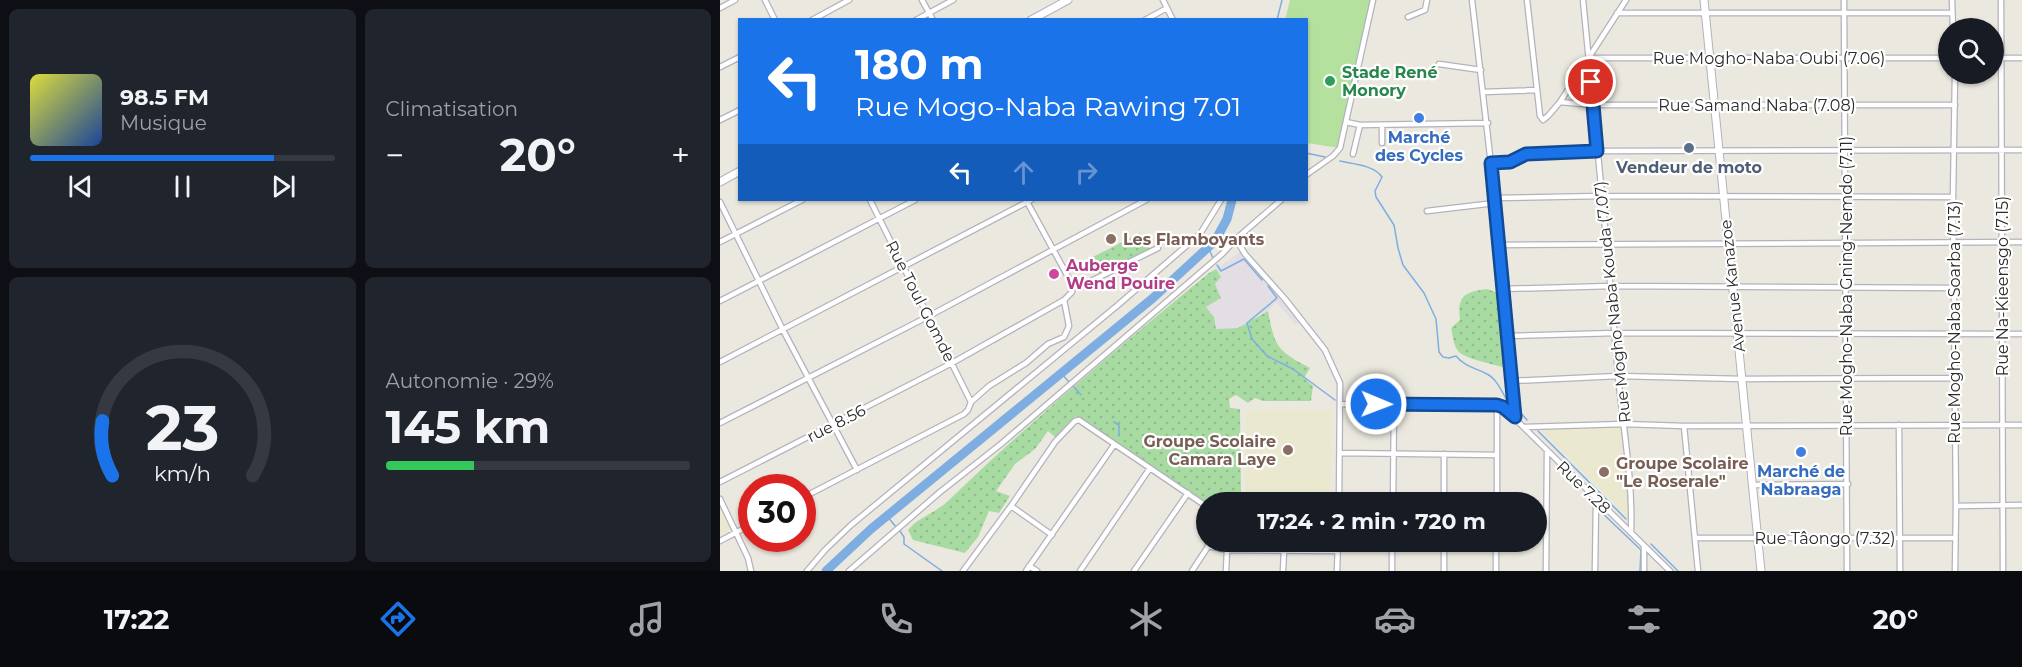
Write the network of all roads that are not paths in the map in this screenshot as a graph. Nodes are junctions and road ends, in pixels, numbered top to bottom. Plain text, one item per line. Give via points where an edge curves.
1 (735, 0) edge
2 (765, 0) edge
3 (849, 0) edge
4 (922, 0) edge
5 (953, 0) edge
6 (1068, 0) edge
7 (1163, 0) edge
8 (1373, 0) edge
9 (1427, 0) edge
10 (1473, 0) edge
11 (1527, 0) edge
12 (1583, 0) edge
13 (1626, 0) edge
14 (1704, 0) edge
15 (1844, 0) edge
16 (1952, 0) edge
17 (2001, 0) edge
18 (720, 8) edge
19 (1167, 8) junction
20 (929, 13) junction
21 (1617, 13) junction
22 (1706, 13) junction
23 (1952, 13) junction
24 (1844, 14) junction
25 (1408, 17) dead end
26 (774, 18) edge
27 (816, 18) edge
28 (920, 18) edge
29 (932, 18) edge
30 (1035, 18) edge
31 (1149, 18) edge
32 (1172, 18) edge
33 (1952, 18) edge
34 (2001, 18) edge
35 (1589, 57) junction
36 (738, 58) edge
37 (1710, 58) junction
38 (1844, 58) junction
39 (1938, 58) edge
40 (2004, 58) edge
41 (2022, 58) edge
42 (1439, 63) dead end
43 (720, 68) edge
44 (1481, 70) junction
45 (1955, 84) edge
46 (2001, 84) edge
47 (1537, 90) junction
48 (1484, 92) junction
49 (1560, 102) junction
50 (1593, 105) junction
51 (1715, 105) junction
52 (1844, 105) junction
53 (1955, 105) junction
54 (738, 111) edge
55 (720, 120) edge
56 (1346, 122) junction
57 (1488, 123) junction
58 (1360, 125) junction
59 (1382, 125) junction
60 (1382, 143) dead end
61 (1954, 150) junction
62 (2002, 150) junction
63 (2022, 150) edge
64 (1597, 151) junction
65 (1720, 151) junction
66 (1845, 151) junction
67 (1353, 154) dead end
68 (1491, 163) junction
69 (738, 172) edge
70 (1308, 173) edge
71 (720, 182) edge
72 (1601, 196) junction
73 (1724, 196) junction
74 (1846, 196) junction
75 (1953, 197) junction
76 (1495, 200) junction
77 (800, 201) edge
78 (870, 201) edge
79 (913, 201) edge
80 (1026, 201) edge
81 (1028, 201) edge
82 (1144, 201) edge
83 (1220, 201) edge
84 (1280, 201) edge
85 (720, 202) edge
86 (1427, 211) dead end
87 (879, 218) junction
88 (736, 234) junction
89 (1236, 239) junction
90 (720, 242) edge
91 (1846, 242) junction
92 (2022, 242) edge
93 (1728, 243) junction
94 (1953, 243) junction
95 (2002, 243) junction
96 (1607, 244) junction
97 (1500, 245) junction
98 (1158, 248) dead end
99 (1051, 249) junction
100 (903, 266) junction
101 (758, 280) junction
102 (1072, 284) junction
103 (1611, 286) junction
104 (1733, 287) junction
105 (1845, 287) junction
106 (1953, 288) junction
107 (1502, 289) junction
108 (1064, 300) junction
109 (720, 301) edge
110 (929, 316) junction
111 (783, 330) junction
112 (1616, 333) junction
113 (1737, 333) junction
114 (1846, 333) junction
115 (1954, 333) junction
116 (2002, 334) junction
117 (2022, 334) edge
118 (1508, 336) junction
119 (720, 362) edge
120 (952, 363) junction
121 (1618, 376) junction
122 (808, 378) junction
123 (1846, 378) junction
124 (1954, 378) junction
125 (1742, 379) junction
126 (1511, 381) junction
127 (971, 402) junction
128 (1341, 404) junction
129 (1394, 404) junction
130 (1497, 405) junction
131 (1515, 417) junction
132 (720, 423) edge
133 (833, 424) junction
134 (1624, 424) junction
135 (2002, 424) junction
136 (2022, 424) edge
137 (1746, 425) junction
138 (1846, 425) junction
139 (1954, 425) junction
140 (1684, 426) junction
141 (1899, 426) junction
142 (1525, 427) junction
143 (1114, 446) junction
144 (1547, 452) junction
145 (1340, 453) junction
146 (1394, 454) junction
147 (1444, 454) junction
148 (1497, 455) junction
149 (1150, 468) junction
150 (857, 470) junction
151 (720, 482) edge
152 (1848, 484) junction
153 (1753, 485) junction
154 (816, 491) edge
155 (1339, 492) edge
156 (1393, 492) edge
157 (1444, 492) edge
158 (1497, 492) edge
159 (1188, 494) junction
160 (720, 499) edge
161 (1196, 499) edge
162 (1596, 500) junction
163 (1011, 506) junction
164 (1956, 506) junction
165 (2002, 506) junction
166 (2022, 506) edge
167 (736, 532) junction
168 (1631, 533) junction
169 (1052, 535) junction
170 (1696, 538) junction
171 (1758, 538) junction
172 (1847, 538) junction
173 (1900, 538) junction
174 (1954, 538) junction
175 (720, 541) edge
176 (1644, 546) junction
177 (1205, 552) edge
178 (1227, 552) edge
179 (1284, 552) edge
180 (1337, 552) edge
181 (1392, 552) edge
182 (1444, 552) edge
183 (1496, 552) edge
184 (1028, 568) edge
185 (751, 571) edge
186 (807, 571) edge
187 (849, 571) edge
188 (963, 571) edge
189 (1037, 571) edge
190 (1080, 571) edge
191 (1134, 571) edge
192 (1192, 571) edge
193 (1226, 571) edge
194 (1283, 571) edge
195 (1337, 571) edge
196 (1392, 571) edge
197 (1444, 571) edge
198 (1496, 571) edge
199 (1546, 571) edge
200 (1595, 571) edge
201 (1644, 571) edge
202 (1670, 571) edge
203 (1698, 571) edge
204 (1761, 571) edge
205 (1847, 571) edge
206 (1900, 571) edge
207 (1954, 571) edge
208 (2003, 571) edge

1 - 18 street
2 - 26 street
3 - 27 street
4 - 20 street
5 - 20 street
6 - 30 street
7 - 19 street
8 - 56 street
9 - 25 street via 1425,10
10 - 44 street
11 - 47 street
12 - 35 street, Rue Mogho Naba Kouda (7.07)
13 - 21 street
14 - 22 street, Avenue Kanazoe
15 - 24 street, Rue Mogho-Naba Gning-Nemdo (7.11)
16 - 23 street
17 - 34 street, Rue Na-Kieensgo (7.15)
19 - 31 street
19 - 32 street
20 - 28 street
20 - 29 street
21 - 22 street
21 - 35 street
22 - 24 street
22 - 37 street, Avenue Kanazoe
23 - 24 street
23 - 33 street
24 - 38 street, Rue Mogho-Naba Gning-Nemdo (7.11)
35 - 37 street, Rue Mogho-Naba Oubi (7.06)
35 - 49 street
35 - 50 street, Rue Mogho Naba Kouda (7.07)
36 - 43 street
37 - 38 street, Rue Mogho-Naba Oubi (7.06)
37 - 51 street, Avenue Kanazoe
38 - 39 street, Rue Mogho-Naba Oubi (7.06)
38 - 52 street, Rue Mogho-Naba Gning-Nemdo (7.11)
40 - 41 street
42 - 44 street
44 - 48 street
45 - 53 street, Rue Mogho-Naba Soarba (7.13)
46 - 62 street, Rue Na-Kieensgo (7.15)
47 - 48 street
47 - 49 street via 1543,120
48 - 57 street
49 - 50 street, Rue Samand Naba (7.08)
50 - 51 street, Rue Samand Naba (7.08)
50 - 64 street, Rue Mogho Naba Kouda (7.07)
51 - 52 street, Rue Samand Naba (7.08)
51 - 65 street, Avenue Kanazoe
52 - 53 street, Rue Samand Naba (7.08)
52 - 66 street, Rue Mogho-Naba Gning-Nemdo (7.11)
53 - 61 street, Rue Mogho-Naba Soarba (7.13)
54 - 55 street
56 - 58 street
56 - 70 street via 1340,148
57 - 59 street
57 - 68 street
58 - 59 street
58 - 67 street
59 - 60 street
61 - 62 street
61 - 66 street
61 - 75 street, Rue Mogho-Naba Soarba (7.13)
62 - 63 street
62 - 95 street, Rue Na-Kieensgo (7.15)
64 - 65 street
64 - 68 street via 1526,154 1510,162
64 - 72 street, Rue Mogho Naba Kouda (7.07)
65 - 66 street
65 - 73 street, Avenue Kanazoe
66 - 74 street, Rue Mogho-Naba Gning-Nemdo (7.11)
68 - 76 street
69 - 71 street
72 - 73 street
72 - 76 street
72 - 96 street, Rue Mogho Naba Kouda (7.07)
73 - 74 street
73 - 93 street, Avenue Kanazoe
74 - 75 street
74 - 91 street, Rue Mogho-Naba Gning-Nemdo (7.11)
75 - 94 street, Rue Mogho-Naba Soarba (7.13)
76 - 86 street
76 - 97 street
77 - 88 street
78 - 87 street, Rue Toul Gomde
79 - 87 street
80 - 100 street
81 - 99 street
82 - 99 street
83 - 186 street via 1200,234 851,525
84 - 89 street
85 - 88 street
87 - 100 street, Rue Toul Gomde
87 - 101 street
88 - 90 street
88 - 101 street
89 - 128 street via 1325,350 1340,384
89 - 187 street
91 - 93 street
91 - 94 street
91 - 105 street, Rue Mogho-Naba Gning-Nemdo (7.11)
92 - 95 street
93 - 96 street
93 - 104 street, Avenue Kanazoe
94 - 95 street
94 - 106 street, Rue Mogho-Naba Soarba (7.13)
95 - 116 street, Rue Na-Kieensgo (7.15)
96 - 97 street
96 - 103 street, Rue Mogho Naba Kouda (7.07)
97 - 107 street
98 - 102 street via 1087,283
99 - 102 street
99 - 110 street
100 - 110 street, Rue Toul Gomde
100 - 111 street
101 - 109 street
101 - 111 street
102 - 108 street via 1072,292
103 - 104 street
103 - 107 street
103 - 112 street, Rue Mogho Naba Kouda (7.07)
104 - 105 street
104 - 113 street, Avenue Kanazoe
105 - 106 street
105 - 114 street, Rue Mogho-Naba Gning-Nemdo (7.11)
106 - 115 street, Rue Mogho-Naba Soarba (7.13)
107 - 118 street
108 - 120 street, rue 8.56
108 - 127 street via 1069,326 1064,337 1048,344
110 - 120 street, Rue Toul Gomde
110 - 122 street
111 - 119 street
111 - 122 street
112 - 113 street
112 - 118 street
112 - 121 street, Rue Mogho Naba Kouda (7.07)
113 - 114 street
113 - 125 street, Avenue Kanazoe
114 - 115 street
114 - 123 street, Rue Mogho-Naba Gning-Nemdo (7.11)
115 - 116 street
115 - 124 street, Rue Mogho-Naba Soarba (7.13)
116 - 117 street
116 - 135 street, Rue Na-Kieensgo (7.15)
118 - 126 street
120 - 127 street, Rue Toul Gomde
120 - 133 street, rue 8.56
121 - 125 street
121 - 126 street
121 - 134 street, Rue Mogho Naba Kouda (7.07)
122 - 132 street
122 - 133 street
123 - 124 street
123 - 125 street
123 - 138 street, Rue Mogho-Naba Gning-Nemdo (7.11)
124 - 139 street, Rue Mogho-Naba Soarba (7.13)
125 - 137 street, Avenue Kanazoe
126 - 131 street
127 - 150 street via 964,414
128 - 129 street
128 - 145 street
129 - 130 street
129 - 146 street
130 - 131 street, Rue 7.28
130 - 148 street
131 - 142 street, Rue 7.28
133 - 150 street
133 - 151 street, rue 8.56
134 - 140 street
134 - 142 street
134 - 168 street, Rue Mogho Naba Kouda (7.07)
135 - 136 street
135 - 139 street
135 - 165 street, Rue Na-Kieensgo (7.15)
137 - 138 street
137 - 140 street
137 - 153 street, Avenue Kanazoe
138 - 141 street
138 - 152 street, Rue Mogho-Naba Gning-Nemdo (7.11)
139 - 141 street
139 - 164 street, Rue Mogho-Naba Soarba (7.13)
140 - 170 street
141 - 173 street
142 - 144 street, Rue 7.28
143 - 149 street
143 - 163 street via 1083,421 1075,421 1055,442
143 - 169 street
144 - 162 street, Rue 7.28
144 - 199 street
145 - 146 street
145 - 155 street
146 - 147 street
146 - 156 street
147 - 148 street
147 - 157 street
148 - 158 street
149 - 159 street
149 - 190 street
150 - 154 street
152 - 153 street
152 - 172 street, Rue Mogho-Naba Gning-Nemdo (7.11)
153 - 171 street, Avenue Kanazoe
159 - 161 street
159 - 191 street
160 - 167 street
162 - 168 street, Rue 7.28
162 - 200 street
163 - 169 street
163 - 188 street
164 - 165 street
164 - 174 street, Rue Mogho-Naba Soarba (7.13)
165 - 166 street
165 - 208 street, Rue Na-Kieensgo (7.15)
167 - 175 street
167 - 185 street
168 - 176 street, Rue 7.28
169 - 184 street
170 - 171 street, Rue Tâongo (7.32)
170 - 203 street
171 - 172 street, Rue Tâongo (7.32)
171 - 204 street, Avenue Kanazoe
172 - 173 street, Rue Tâongo (7.32)
172 - 205 street, Rue Mogho-Naba Gning-Nemdo (7.11)
173 - 174 street, Rue Tâongo (7.32)
173 - 206 street
174 - 207 street, Rue Mogho-Naba Soarba (7.13)
176 - 201 street
176 - 202 street, Rue 7.28
177 - 192 street
178 - 193 street
179 - 194 street
180 - 195 street
181 - 196 street
182 - 197 street
183 - 198 street
184 - 189 street

